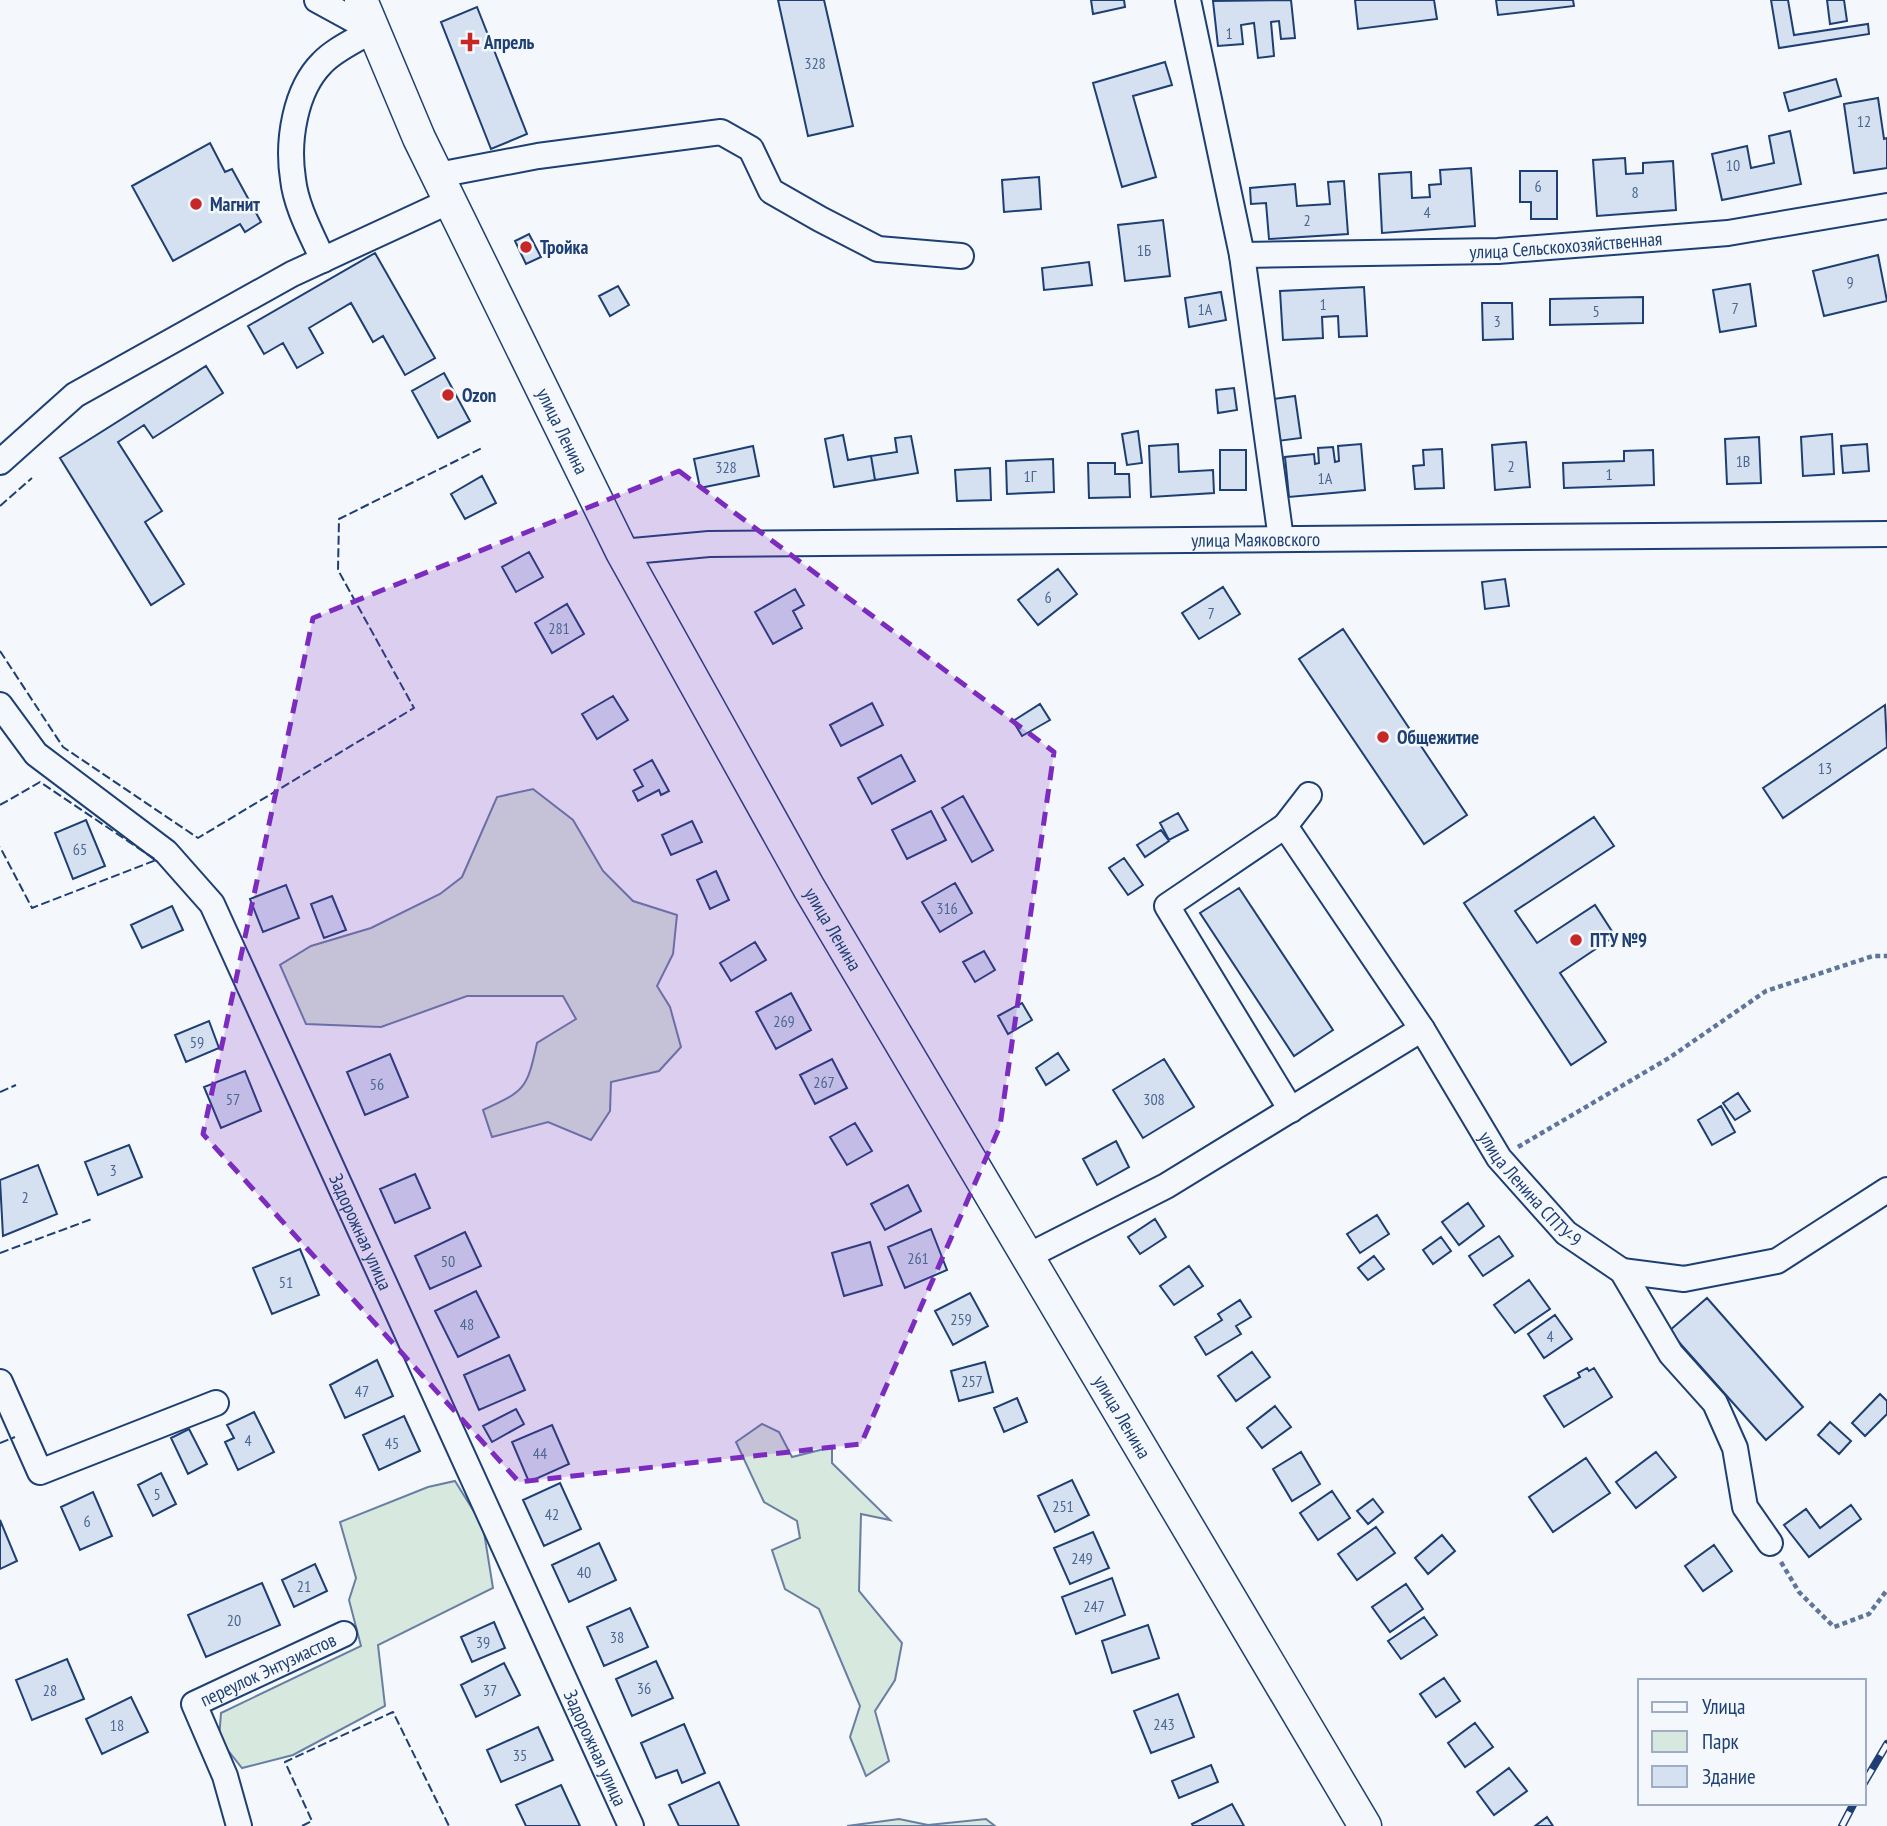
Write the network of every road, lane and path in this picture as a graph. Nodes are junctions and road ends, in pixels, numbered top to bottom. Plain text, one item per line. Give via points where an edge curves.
1 (317, 0) edge
2 (361, 0) edge
3 (1188, 0) edge
4 (372, 30) junction
5 (445, 188) junction
6 (1887, 206) edge
7 (1242, 255) junction
8 (961, 256) dead end
9 (323, 260) junction
10 (0, 462) edge
11 (1887, 534) edge
12 (1281, 539) junction
13 (622, 552) junction
14 (0, 705) edge
15 (1309, 795) dead end
16 (1285, 826) junction
17 (1887, 956) edge
18 (1422, 1029) junction
19 (1291, 1110) junction
20 (1499, 1158) junction
21 (1887, 1190) edge
22 (1028, 1255) junction
23 (1622, 1272) junction
24 (0, 1382) edge
25 (216, 1404) dead end
26 (1770, 1543) joint
27 (1887, 1590) edge
28 (344, 1634) dead end
29 (239, 1826) edge
30 (631, 1826) edge
31 (1365, 1826) edge

1 - 4 street
2 - 4 main road, улица Ленина
3 - 7 street
4 - 5 main road, улица Ленина
4 - 9 street via 323,61 304,86 293,128 292,179
5 - 8 street via 538,156 721,132 751,149 771,191 878,249
5 - 9 street
5 - 13 main road, улица Ленина
6 - 7 street, улица Сельскохозяйственная via 1728,233 1498,251
7 - 12 street
9 - 10 street via 75,395
11 - 12 street, улица Маяковского
12 - 13 street, улица Маяковского via 709,544
13 - 22 main road, улица Ленина via 809,888
14 - 30 street, Задорожная улица via 36,754 166,852 212,904
15 - 16 street
16 - 18 street, улица Ленина СПТУ-9
16 - 19 street via 1167,906
17 - 20 path via 1873,956 1766,991 1669,1058
18 - 19 street
18 - 20 street, улица Ленина СПТУ-9
19 - 22 street via 1166,1186
20 - 23 street, улица Ленина СПТУ-9 via 1566,1233
21 - 23 street via 1777,1261 1684,1279
22 - 31 main road, улица Ленина
23 - 26 street, улица Ленина СПТУ-9 via 1671,1354 1715,1403 1735,1448 1745,1507
24 - 25 street via 40,1472
26 - 27 path via 1799,1592 1834,1627 1869,1614
28 - 29 street, переулок Энтузиастов via 194,1704 225,1776

